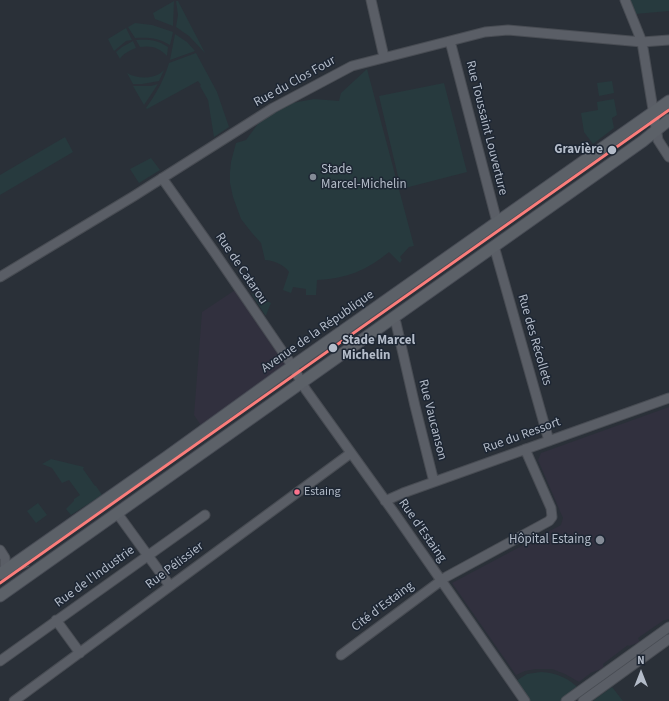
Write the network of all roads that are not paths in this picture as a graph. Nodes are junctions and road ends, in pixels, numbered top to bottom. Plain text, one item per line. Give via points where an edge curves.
1 (371, 0) edge
2 (625, 0) edge
3 (669, 40) edge
4 (450, 41) junction
5 (642, 42) junction
6 (384, 57) junction
7 (669, 101) edge
8 (653, 112) junction
9 (669, 120) edge
10 (656, 130) junction
11 (669, 157) edge
12 (162, 178) junction
13 (497, 222) junction
14 (494, 246) junction
15 (0, 277) edge
16 (392, 318) junction
17 (298, 375) junction
18 (669, 398) edge
19 (549, 441) junction
20 (525, 449) junction
21 (351, 453) junction
22 (434, 482) junction
23 (385, 501) junction
24 (117, 513) junction
25 (205, 515) dead end
26 (0, 550) edge
27 (148, 555) junction
28 (6, 558) junction
29 (18, 560) junction
30 (2, 572) edge
31 (441, 581) junction
32 (170, 586) junction
33 (0, 596) edge
34 (56, 620) junction
35 (669, 627) edge
36 (669, 639) edge
37 (80, 653) junction
38 (341, 655) dead end
39 (0, 661) edge
40 (14, 701) edge
41 (526, 701) edge
42 (566, 701) edge
43 (583, 701) edge

1 - 6 street
2 - 5 street
3 - 5 street, Rue du Clos Four
4 - 5 street, Rue du Clos Four via 485,32 508,30
4 - 6 street, Rue du Clos Four
4 - 13 street, Rue Toussaint Louverture
5 - 8 street
6 - 12 street, Rue du Clos Four via 347,68 293,96
7 - 8 main road, Avenue de la République
8 - 10 street
8 - 13 main road, Avenue de la République
9 - 10 main road, Avenue de la République
10 - 11 street via 658,140
10 - 14 main road, Avenue de la République
12 - 15 street, Rue du Clos Four
12 - 17 street, Rue de Catarou
13 - 17 main road, Avenue de la République
14 - 16 main road, Avenue de la République
14 - 19 street, Rue des Récollets
16 - 17 main road, Avenue de la République
16 - 22 street, Rue Vaucanson via 396,323
17 - 21 street, Rue d'Estaing
17 - 24 main road, Avenue de la République
17 - 29 main road, Avenue de la République via 168,456
18 - 19 street, Rue du Ressort
19 - 20 street, Rue du Ressort
20 - 22 street, Rue du Ressort
20 - 31 street, Cité d'Estaing via 551,508 552,517
21 - 23 street, Rue d'Estaing
21 - 32 street, Rue Pélissier
22 - 23 street, Rue du Ressort
23 - 31 street, Rue d'Estaing
24 - 27 street
24 - 33 main road, Avenue de la République
25 - 27 street, Rue de l'Industrie
26 - 28 street
27 - 32 street
27 - 34 street, Rue de l'Industrie
28 - 29 street
28 - 30 street
29 - 30 main road, Avenue de la République
31 - 38 street, Cité d'Estaing
31 - 41 street, Rue d'Estaing
32 - 37 street, Rue Pélissier
34 - 37 street
34 - 39 street, Rue de l'Industrie
35 - 42 street
36 - 43 street
37 - 40 street, Rue Pélissier

